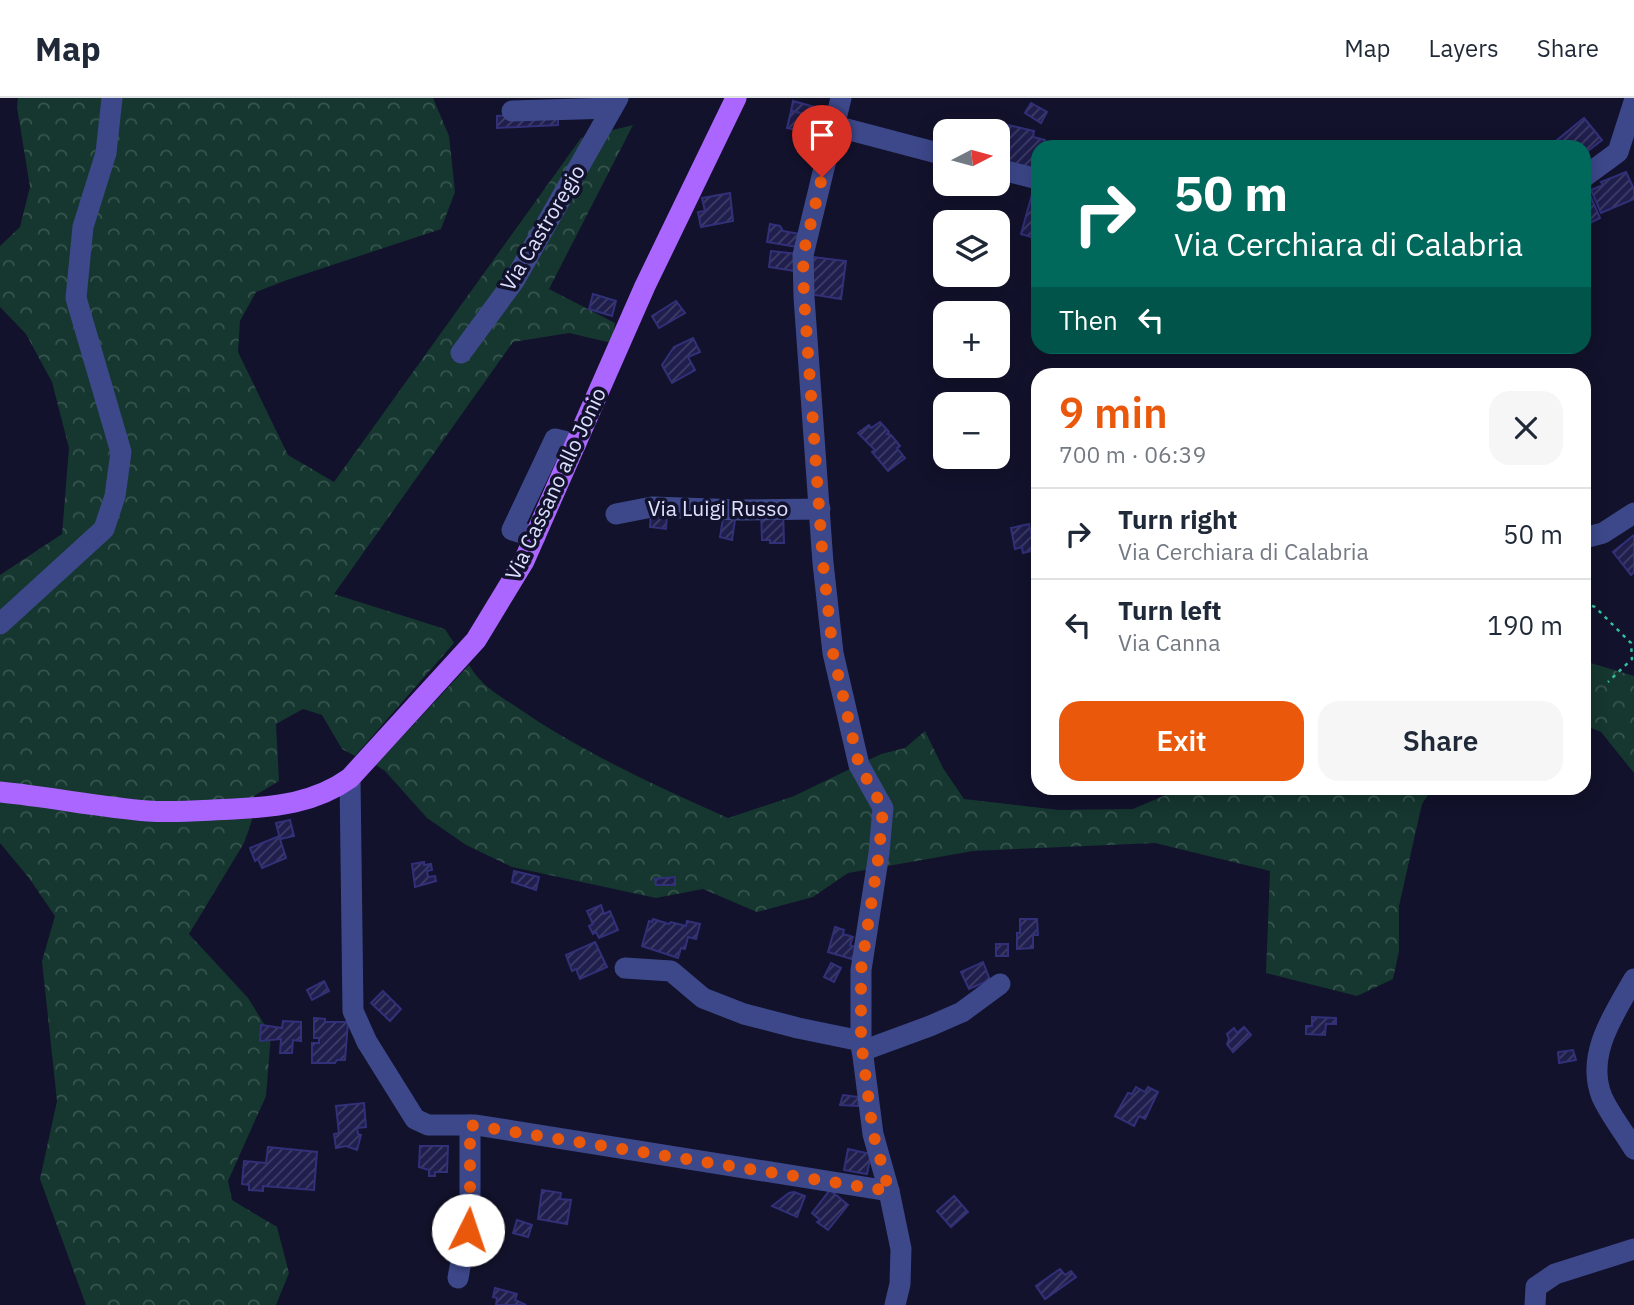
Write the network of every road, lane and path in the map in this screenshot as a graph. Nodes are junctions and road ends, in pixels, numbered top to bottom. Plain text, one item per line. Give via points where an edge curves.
1 (736, 98) edge
2 (841, 98) edge
3 (110, 101) edge
4 (1634, 102) edge
5 (615, 103) edge
6 (512, 111) dead end
7 (835, 126) junction
8 (933, 152) edge
9 (1010, 172) edge
10 (1591, 172) edge
11 (1031, 177) edge
12 (461, 353) dead end
13 (820, 509) junction
14 (1634, 513) edge
15 (616, 514) dead end
16 (1591, 536) edge
17 (1591, 606) edge
18 (0, 624) edge
19 (1608, 682) dead end
20 (350, 778) junction
21 (0, 792) edge
22 (625, 968) dead end
23 (1634, 979) edge
24 (1000, 984) dead end
25 (862, 1046) junction
26 (470, 1125) junction
27 (1634, 1149) edge
28 (889, 1191) junction
29 (1634, 1249) edge
30 (458, 1278) dead end
31 (895, 1305) edge
32 (1535, 1305) edge

1 - 20 main road, Via Cassano allo Jonio via 645,286 524,561 476,640
2 - 7 street
3 - 18 street via 106,153 83,227 76,298 121,452 115,496 104,529
4 - 10 street via 1618,152
5 - 6 street
5 - 12 street, Via Castroregio via 514,281
7 - 8 street
7 - 13 street via 803,255
9 - 11 street
13 - 15 street, Via Luigi Russo via 652,507
13 - 25 street via 833,653 859,765 883,808 861,970
14 - 16 street
17 - 19 path via 1631,643 1632,659
20 - 21 main road, Via Cassano allo Jonio via 313,799 256,808 149,811
20 - 26 street via 353,1011 415,1119 428,1125
22 - 25 street via 671,971 703,998
23 - 27 street via 1597,1060 1603,1097
24 - 25 street via 962,1012
25 - 28 street via 873,1133
26 - 28 street
26 - 30 street via 470,1212
28 - 31 street via 901,1249
29 - 32 street via 1544,1280 1536,1287

